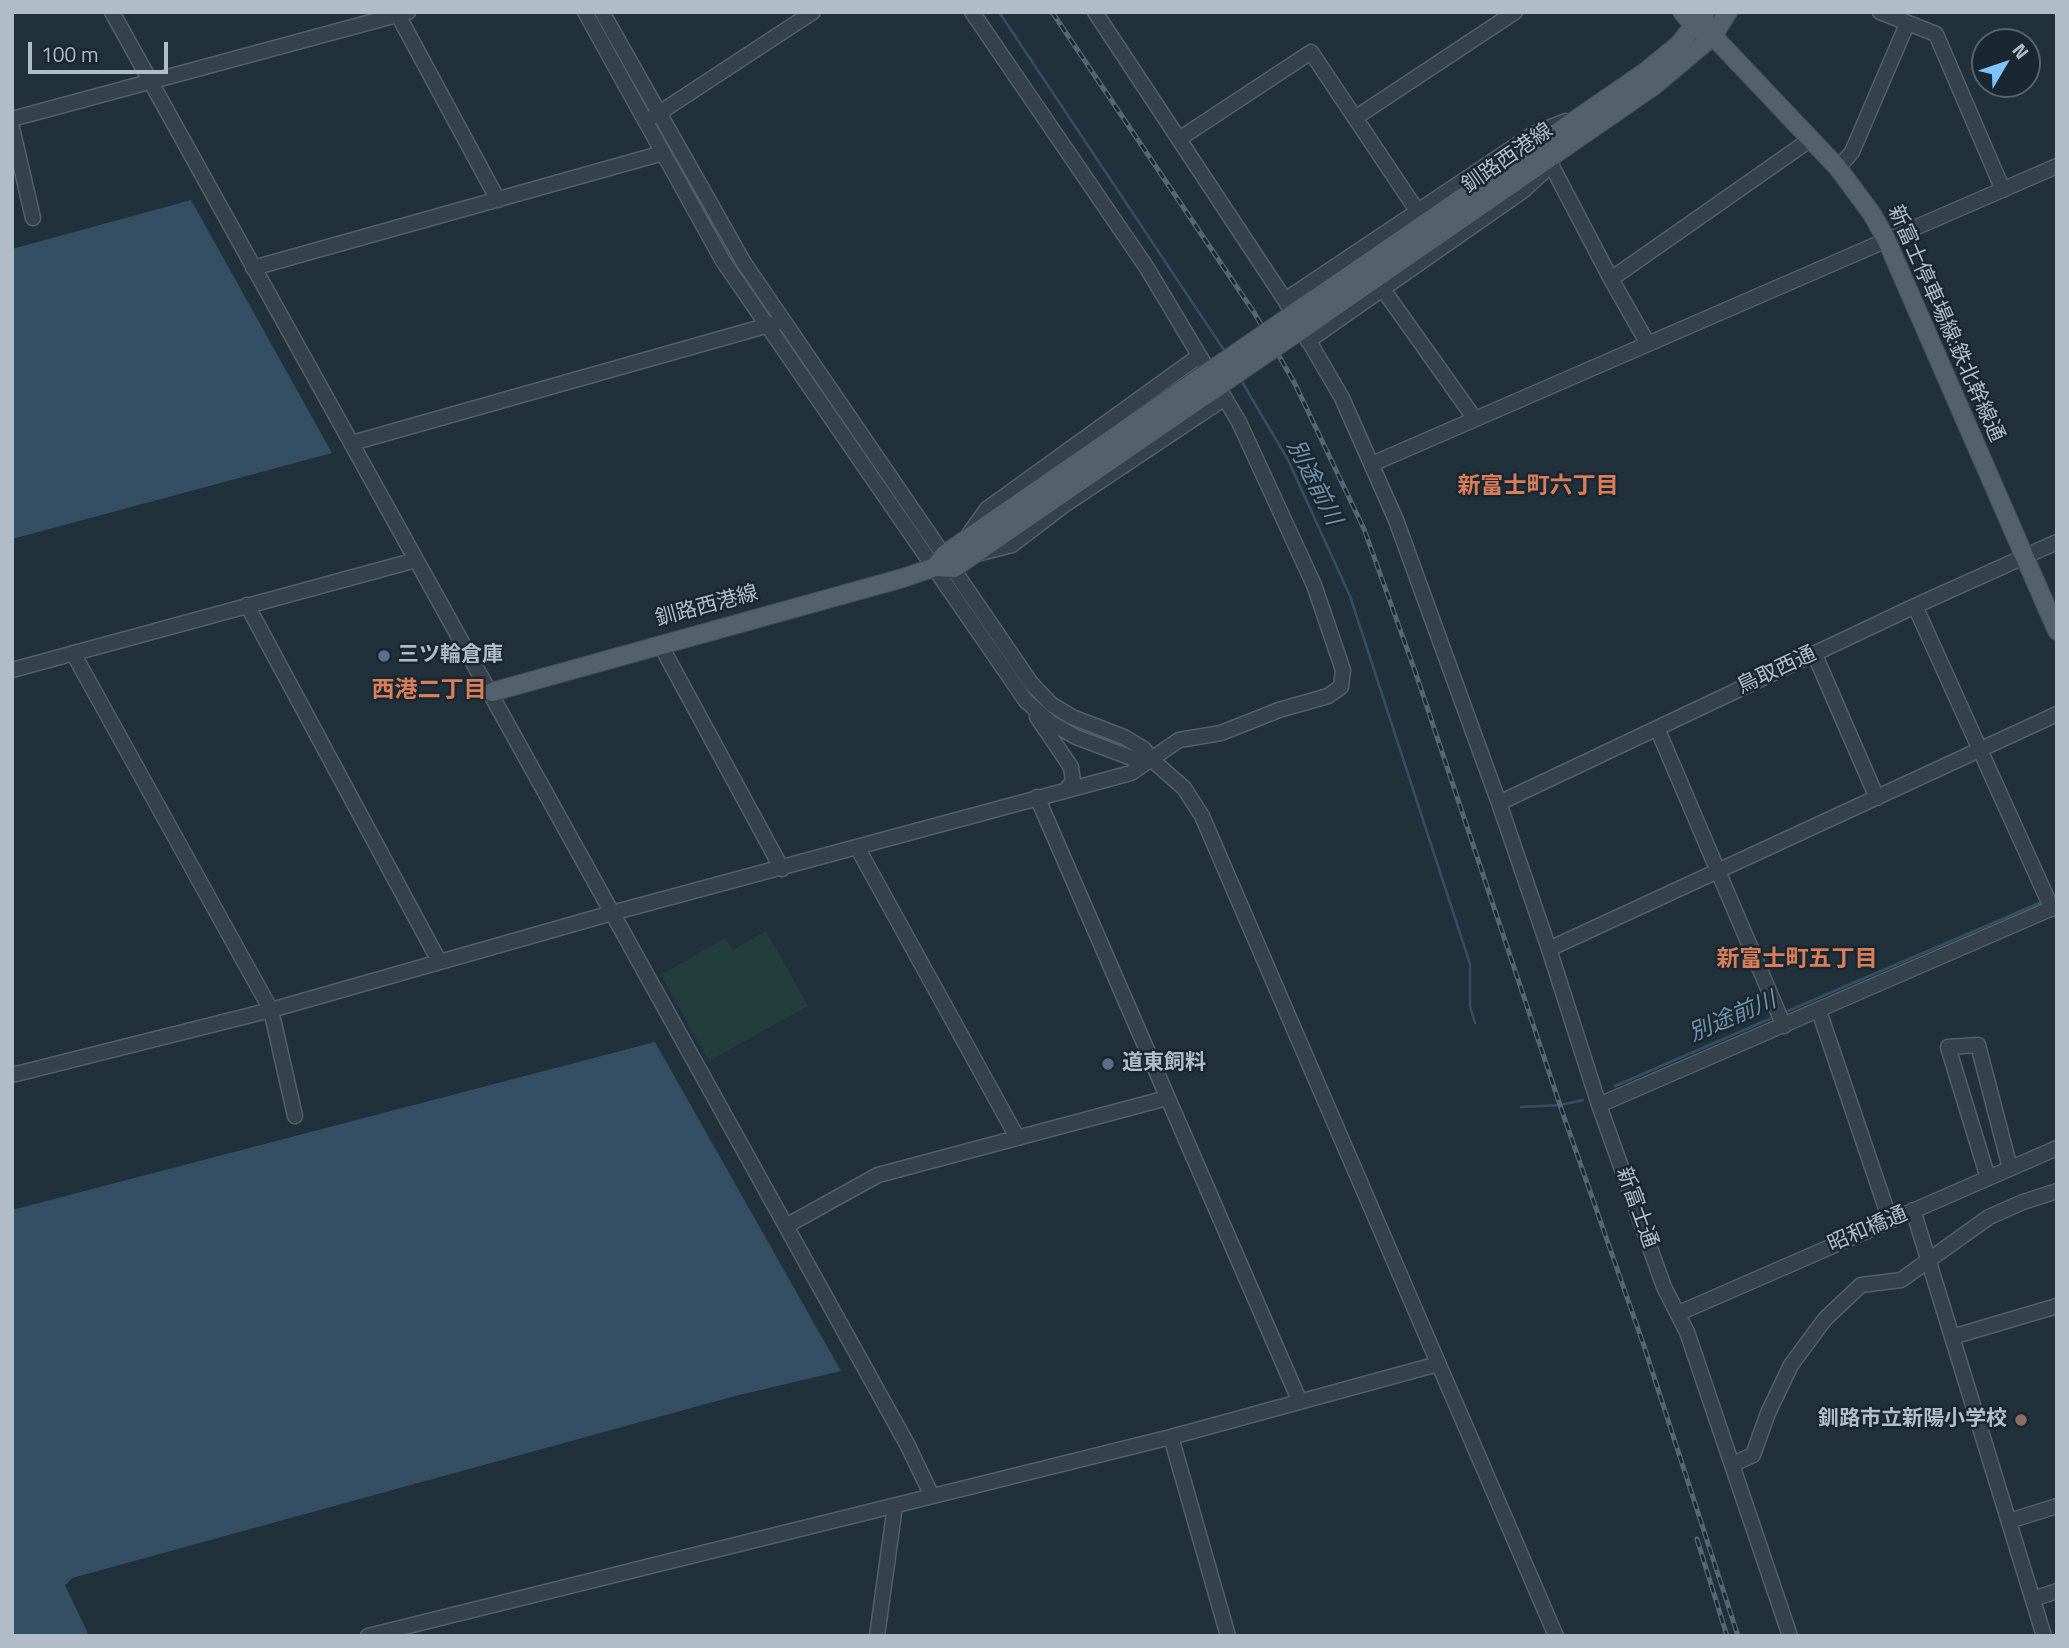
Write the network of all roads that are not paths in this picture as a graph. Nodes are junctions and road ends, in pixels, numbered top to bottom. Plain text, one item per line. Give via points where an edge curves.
1 (112, 12) edge
2 (585, 12) edge
3 (602, 12) edge
4 (813, 12) edge
5 (972, 12) edge
6 (1095, 12) edge
7 (1515, 12) edge
8 (1682, 12) edge
9 (1728, 12) edge
10 (1880, 12) edge
11 (403, 14) edge
12 (1701, 17) edge
13 (1907, 24) junction
14 (1713, 36) junction
15 (150, 81) junction
16 (660, 114) junction
17 (1578, 117) junction
18 (1355, 118) junction
19 (12, 119) edge
20 (645, 120) junction
21 (12, 128) edge
22 (1179, 139) junction
23 (1811, 139) junction
24 (663, 153) junction
25 (1546, 155) junction
26 (2057, 166) edge
27 (1838, 168) junction
28 (2003, 190) junction
29 (498, 200) junction
30 (1418, 212) junction
31 (33, 218) dead end
32 (1886, 239) junction
33 (253, 268) junction
34 (1611, 279) junction
35 (1382, 288) junction
36 (1285, 300) junction
37 (785, 321) junction
38 (768, 326) junction
39 (1308, 341) junction
40 (1648, 344) junction
41 (1199, 356) junction
42 (1225, 398) junction
43 (1475, 419) junction
44 (352, 443) junction
45 (1372, 464) junction
46 (2057, 542) edge
47 (969, 548) junction
48 (2024, 557) junction
49 (416, 560) junction
50 (944, 563) junction
51 (247, 605) junction
52 (1915, 606) junction
53 (2057, 631) edge
54 (660, 644) junction
55 (73, 653) junction
56 (1814, 653) junction
57 (12, 670) edge
58 (492, 692) junction
59 (1033, 709) junction
60 (2057, 714) edge
61 (1657, 728) junction
62 (1980, 750) junction
63 (1152, 760) junction
64 (1066, 790) junction
65 (1037, 797) junction
66 (1877, 797) junction
67 (1499, 803) junction
68 (857, 847) junction
69 (782, 869) junction
70 (1718, 871) junction
71 (2054, 907) edge
72 (612, 913) junction
73 (1549, 949) junction
74 (439, 961) junction
75 (271, 1010) junction
76 (1819, 1011) junction
77 (1784, 1026) junction
78 (12, 1075) edge
79 (1167, 1098) junction
80 (1599, 1105) junction
81 (295, 1116) dead end
82 (1017, 1138) junction
83 (2057, 1148) edge
84 (2010, 1168) junction
85 (1987, 1178) junction
86 (2055, 1196) edge
87 (1913, 1210) junction
88 (1890, 1220) junction
89 (786, 1226) junction
90 (1928, 1260) junction
91 (2057, 1306) edge
92 (1679, 1313) junction
93 (1952, 1337) junction
94 (1438, 1364) junction
95 (1300, 1402) junction
96 (1171, 1437) junction
97 (1733, 1464) junction
98 (932, 1496) junction
99 (895, 1506) junction
100 (2057, 1506) edge
101 (2008, 1521) junction
102 (2057, 1591) edge
103 (2033, 1599) junction
104 (368, 1636) edge
105 (877, 1636) edge
106 (1228, 1636) edge
107 (1556, 1636) edge
108 (1790, 1636) edge
109 (2044, 1636) edge

1 - 15 street
2 - 20 street
3 - 16 street
4 - 16 street
5 - 41 street via 1147,268
6 - 22 street, 新富士通
7 - 18 street
8 - 12 main road
9 - 14 main road, 釧路西港線
10 - 13 street
11 - 15 street
11 - 29 street
12 - 14 main road
12 - 17 main road, 釧路西港線 via 1678,45 1645,72
13 - 27 street via 1852,152
13 - 28 street via 1936,34
14 - 23 main road, 新富士停車場線:鉄北幹線通
14 - 25 main road, 釧路西港線 via 1655,85
15 - 19 street
15 - 33 street
16 - 20 street
16 - 37 street via 744,263
17 - 25 main road, 釧路西港線
17 - 30 street via 1533,134
18 - 22 street via 1311,52
18 - 30 street
20 - 24 street
21 - 31 street
22 - 36 street, 新富士通
23 - 27 main road, 新富士停車場線:鉄北幹線通
23 - 34 street
24 - 29 street
24 - 38 street via 723,261
25 - 34 street
25 - 35 street via 1524,190
25 - 47 main road, 釧路西港線, bridge
26 - 28 street
27 - 32 main road, 新富士停車場線:鉄北幹線通
28 - 32 street
29 - 33 street
30 - 36 street
32 - 40 street
32 - 48 main road, 新富士停車場線:鉄北幹線通
33 - 44 street
34 - 40 street
35 - 39 street
35 - 43 street
36 - 39 street, 新富士通
37 - 38 street
37 - 50 street
38 - 44 street
38 - 50 street via 875,484
39 - 45 street, 新富士通 via 1342,398
40 - 43 street
41 - 42 street
41 - 47 street via 987,509
42 - 47 street via 1012,545
42 - 63 street via 1314,584 1343,670 1341,687 1328,696 1222,733 1179,740
43 - 45 street
44 - 49 street
45 - 67 street, 新富士通
46 - 48 street, 鳥取西通
47 - 50 main road, 釧路西港線
48 - 52 street, 鳥取西通
48 - 53 main road, 新富士停車場線:鉄北幹線通
49 - 51 street
49 - 58 street
50 - 54 main road, 釧路西港線
50 - 59 street via 1002,668
50 - 63 street via 1051,704 1124,737
51 - 55 street
51 - 74 street
52 - 56 street, 鳥取西通
52 - 62 street
54 - 58 main road, 釧路西港線
54 - 69 street
55 - 57 street
55 - 75 street
56 - 61 street, 鳥取西通
56 - 66 street
58 - 72 street
59 - 63 street via 1076,737 1137,760
59 - 64 street via 1071,767 1073,781
60 - 62 street
61 - 67 street, 鳥取西通
61 - 70 street
62 - 66 street
62 - 71 street
63 - 64 street via 1131,773
63 - 94 street via 1184,788 1202,816
64 - 65 street
65 - 68 street
65 - 79 street
66 - 70 street
67 - 73 street, 新富士通
68 - 69 street
68 - 82 street
69 - 72 street
70 - 73 street
70 - 77 street
71 - 76 street
72 - 74 street
72 - 89 street
73 - 80 street, 新富士通
74 - 75 street
75 - 78 street
75 - 81 street
76 - 77 street
76 - 88 street
77 - 80 street
79 - 82 street
79 - 95 street
80 - 92 street, 新富士通 via 1664,1287
82 - 89 street via 878,1175
83 - 84 street, 昭和橋通
84 - 85 street, 昭和橋通
84 - 85 street via 1978,1045 1948,1047
85 - 87 street, 昭和橋通
86 - 90 street via 2023,1202 1989,1217
87 - 88 street, 昭和橋通
87 - 90 street
88 - 92 street, 昭和橋通
89 - 98 street
90 - 93 street
90 - 97 street via 1901,1280 1861,1285 1825,1319 1791,1365 1753,1455
91 - 93 street
92 - 97 street, 新富士通
93 - 101 street
94 - 95 street
94 - 107 street
95 - 96 street
96 - 98 street
96 - 106 street
97 - 108 street, 新富士通
98 - 99 street
99 - 104 street
99 - 105 street
100 - 101 street
101 - 103 street
102 - 103 street
103 - 109 street

